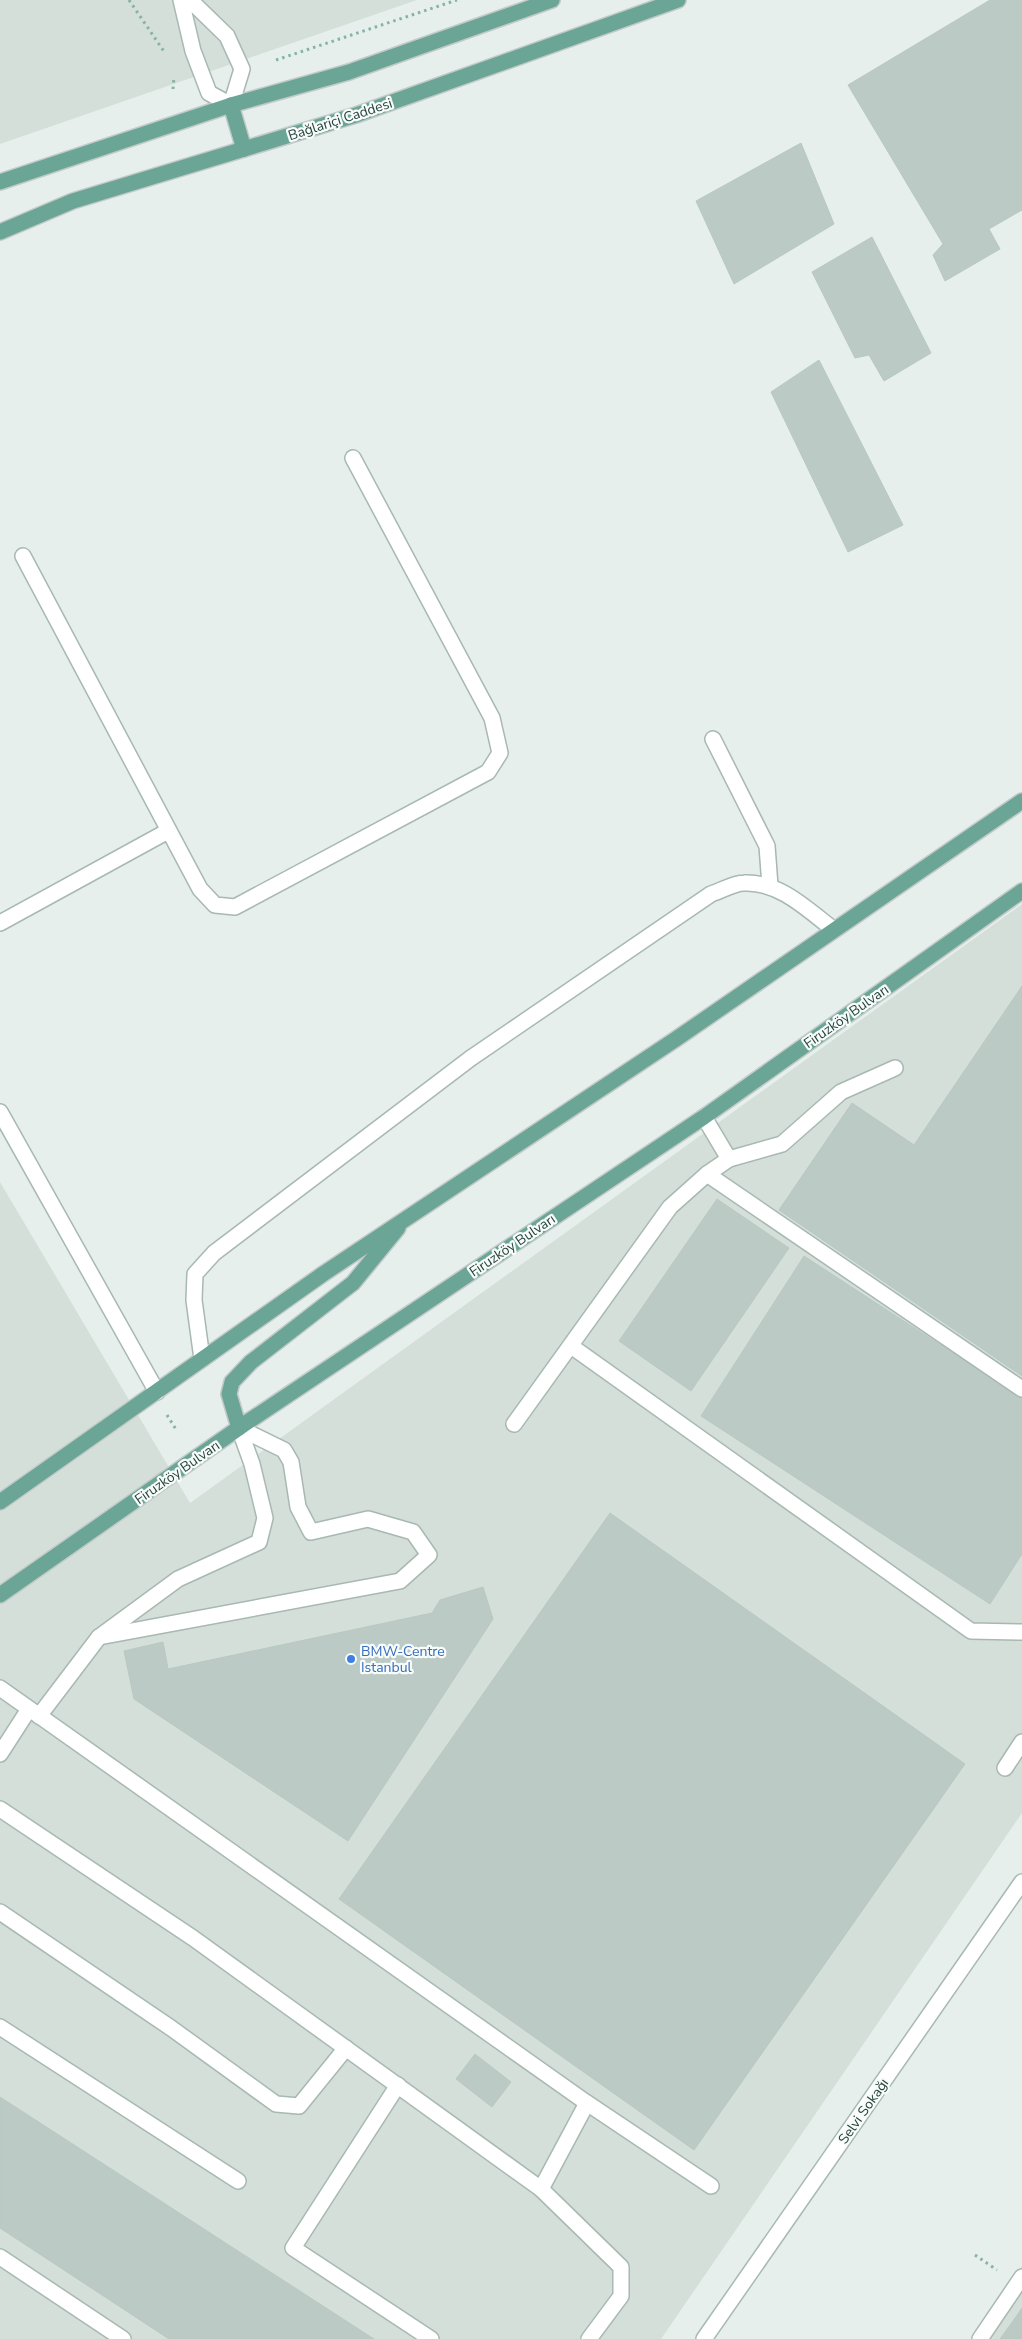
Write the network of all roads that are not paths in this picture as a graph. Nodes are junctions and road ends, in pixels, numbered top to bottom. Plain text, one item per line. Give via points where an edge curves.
1 (182, 0) edge
2 (190, 0) edge
3 (552, 0) edge
4 (678, 0) edge
5 (231, 105) junction
6 (244, 149) junction
7 (0, 182) edge
8 (0, 232) edge
9 (353, 458) dead end
10 (23, 556) dead end
11 (713, 739) dead end
12 (1022, 802) edge
13 (168, 830) junction
14 (770, 886) junction
15 (1022, 892) edge
16 (0, 923) edge
17 (834, 930) junction
18 (895, 1068) dead end
19 (0, 1112) edge
20 (704, 1116) junction
21 (729, 1159) junction
22 (707, 1174) junction
23 (404, 1221) junction
24 (571, 1346) junction
25 (202, 1359) junction
26 (1022, 1389) edge
27 (157, 1392) junction
28 (514, 1424) dead end
29 (239, 1428) junction
30 (0, 1502) edge
31 (0, 1594) edge
32 (1022, 1632) edge
33 (98, 1637) junction
34 (0, 1688) edge
35 (34, 1712) junction
36 (1022, 1742) edge
37 (0, 1754) edge
38 (1005, 1768) dead end
39 (0, 1809) edge
40 (1022, 1882) edge
41 (0, 1912) edge
42 (0, 2027) edge
43 (346, 2048) junction
44 (398, 2085) junction
45 (587, 2103) junction
46 (238, 2181) dead end
47 (711, 2186) dead end
48 (542, 2189) junction
49 (0, 2257) edge
50 (1022, 2277) edge
51 (123, 2339) edge
52 (431, 2339) edge
53 (589, 2339) edge
54 (704, 2339) edge
55 (980, 2339) edge

1 - 5 street via 208,93
2 - 5 street via 227,36 242,69
3 - 5 main road via 349,72
4 - 6 main road, Bağlariçi Caddesi via 356,115
5 - 6 main road
5 - 7 main road
6 - 8 main road, Bağlariçi Caddesi via 72,201
9 - 13 street via 492,718 500,753 488,772 235,907 215,905 200,889
10 - 13 street
11 - 14 street via 768,846
12 - 17 main road
13 - 16 street
14 - 17 street via 796,900
14 - 25 street via 743,882 711,894 470,1058 214,1253 196,1274 194,1300
15 - 20 main road, Firuzköy Bulvarı
17 - 23 main road
18 - 21 street via 841,1092 782,1144
19 - 27 street
20 - 21 street
20 - 29 main road, Firuzköy Bulvarı
21 - 22 street
22 - 24 street via 670,1207
22 - 26 street
23 - 25 main road
23 - 29 main road via 354,1283 251,1362 232,1382 229,1394
24 - 28 street
24 - 32 street via 971,1632
25 - 27 main road
27 - 30 main road
29 - 31 main road, Firuzköy Bulvarı
29 - 33 street via 265,1518 259,1542 178,1579
29 - 33 street via 284,1450 291,1462 298,1506 312,1532 368,1519 413,1532 429,1555 400,1581
33 - 35 street
34 - 35 street
35 - 37 street
35 - 45 street
36 - 38 street
39 - 43 street via 193,1938
40 - 54 street, Selvi Sokağı
41 - 43 street via 276,2104 299,2106
42 - 46 street
43 - 44 street
44 - 48 street
44 - 52 street via 293,2248
45 - 47 street
45 - 48 street
48 - 53 street via 620,2267 621,2296
49 - 51 street
50 - 55 street

